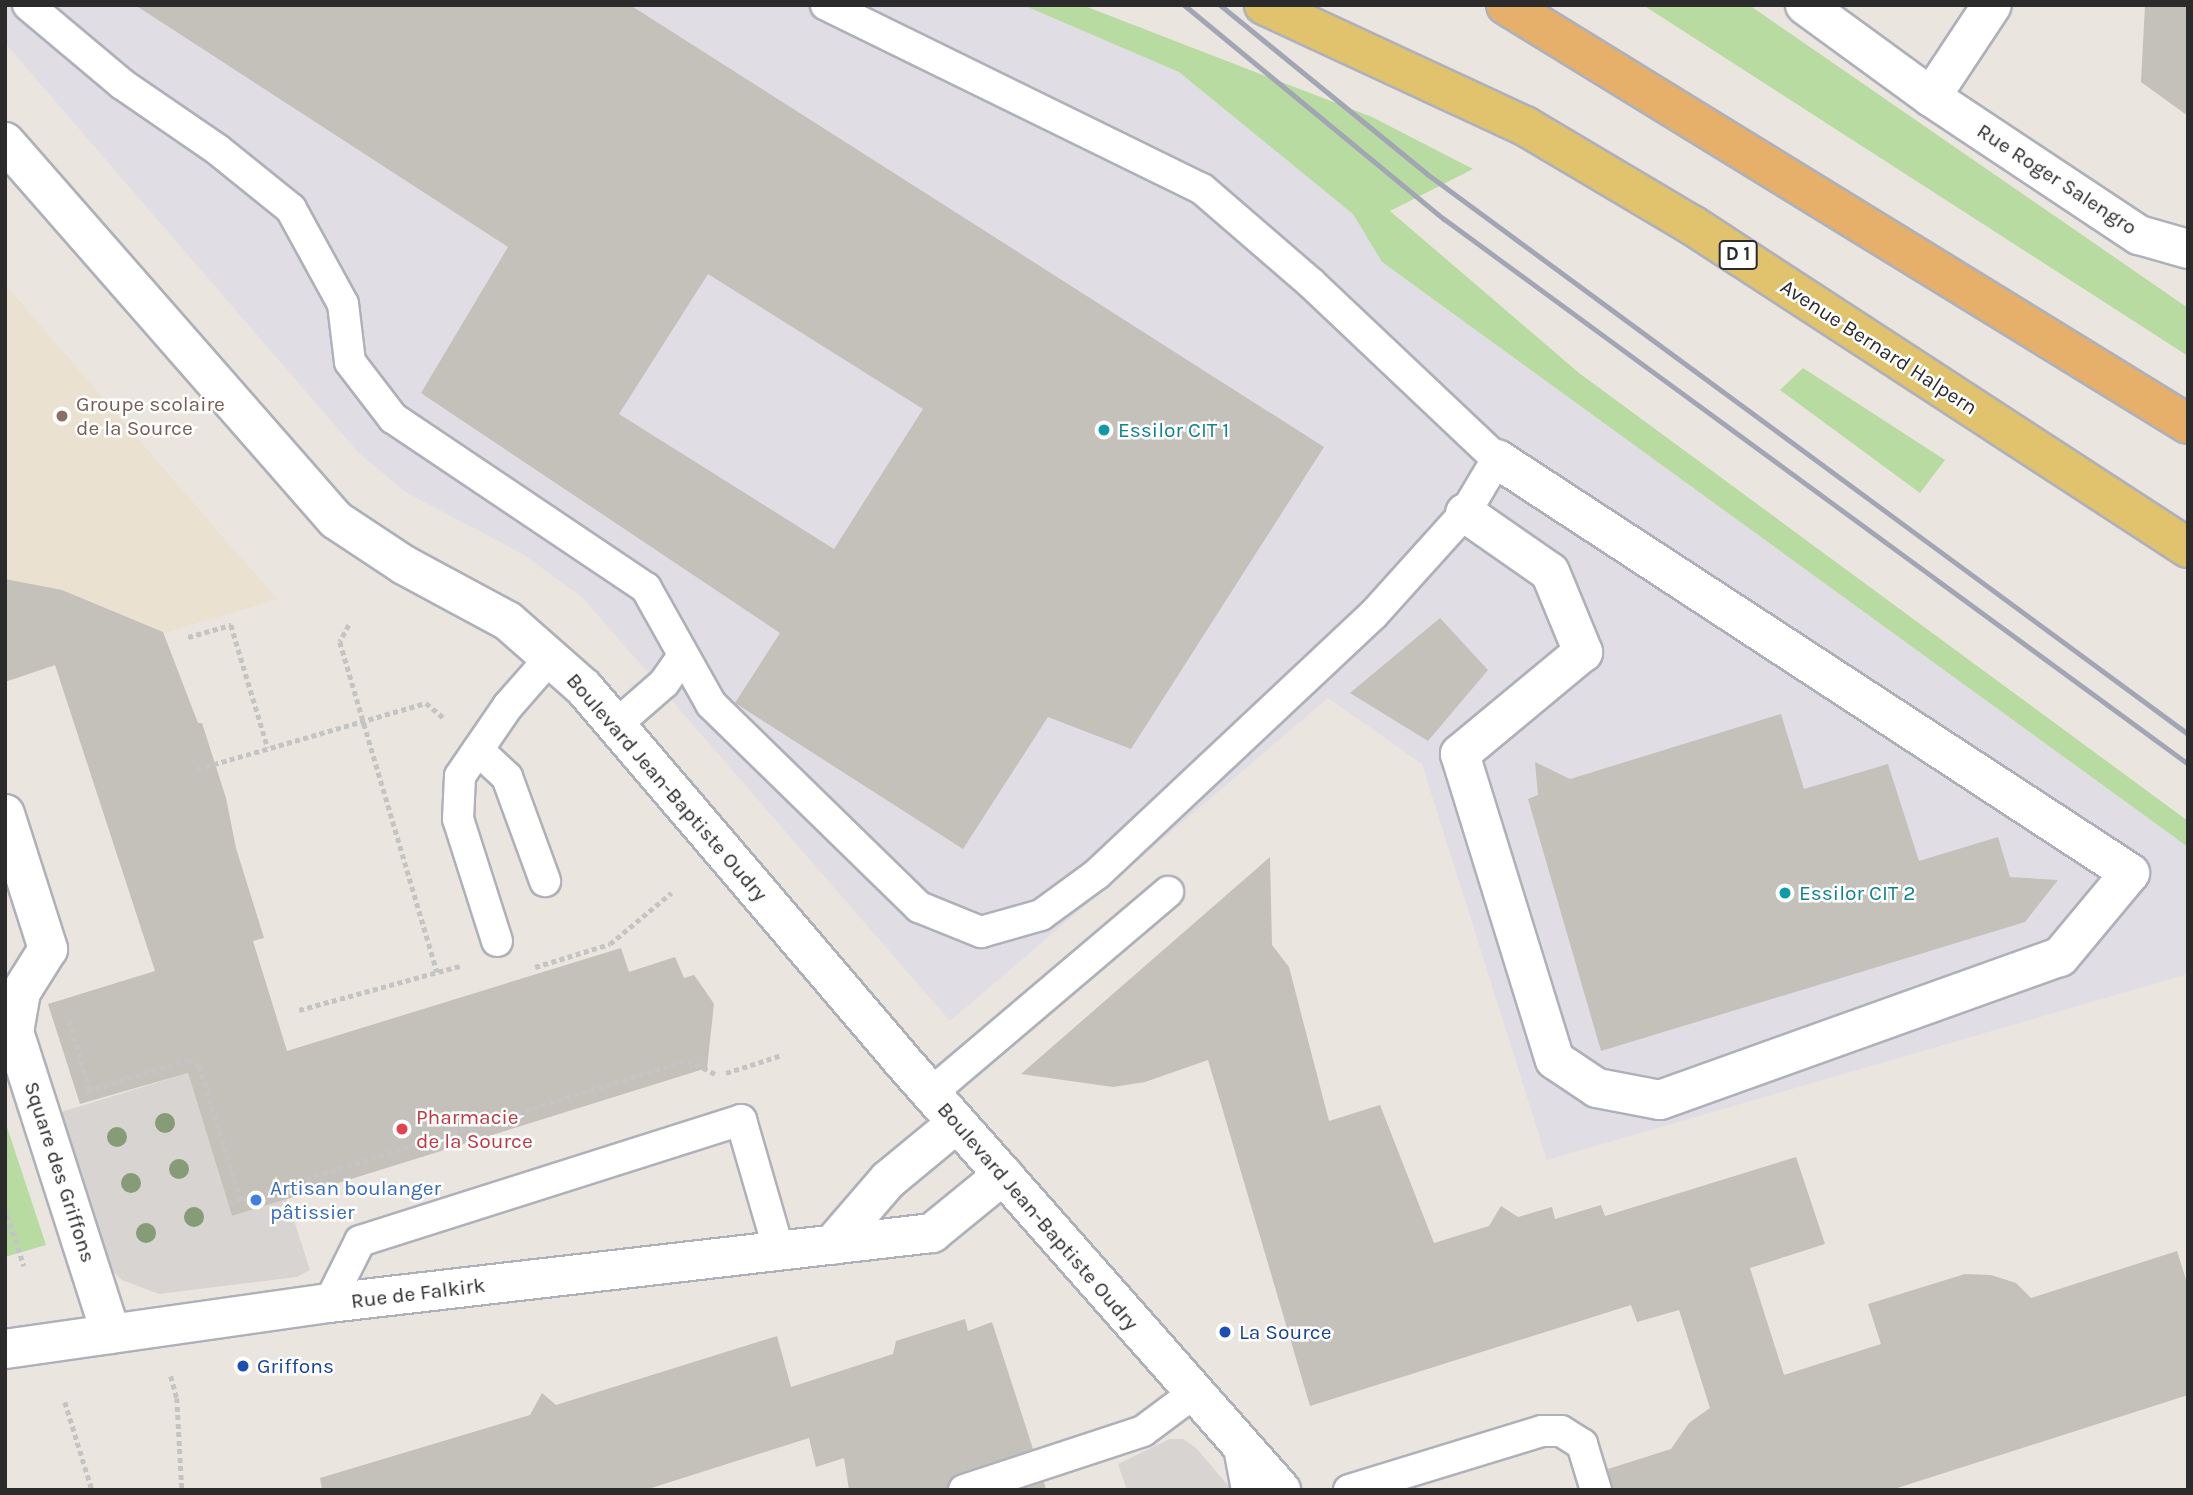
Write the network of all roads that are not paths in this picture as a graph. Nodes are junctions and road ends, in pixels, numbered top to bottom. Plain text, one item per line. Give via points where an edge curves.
1 (28, 5) edge
2 (826, 5) edge
3 (1265, 5) edge
4 (1506, 5) edge
5 (1805, 5) edge
6 (1992, 5) edge
7 (1931, 97) junction
8 (5, 142) edge
9 (2188, 249) edge
10 (2188, 424) edge
11 (1497, 459) junction
12 (1465, 513) junction
13 (2188, 548) edge
14 (683, 656) junction
15 (551, 657) junction
16 (617, 724) junction
17 (478, 750) junction
18 (5, 814) edge
19 (545, 881) dead end
20 (1168, 892) dead end
21 (497, 941) dead end
22 (931, 1093) junction
23 (957, 1123) junction
24 (1003, 1175) junction
25 (832, 1245) junction
26 (779, 1251) junction
27 (329, 1303) junction
28 (111, 1334) junction
29 (5, 1349) edge
30 (1194, 1393) junction
31 (1238, 1442) junction
32 (964, 1490) edge
33 (1247, 1490) edge
34 (1281, 1490) edge
35 (1349, 1490) edge
36 (1596, 1490) edge

1 - 14 lane via 121,84 218,150 291,209 343,304 350,362 393,418 646,588
2 - 11 lane via 1202,189 1311,283
3 - 13 main road, Avenue Bernard Halpern / D 1 via 1525,126 1692,225
4 - 10 highway
5 - 7 street, Rue Roger Salengro
6 - 7 street
7 - 9 street, Rue Roger Salengro via 2139,235
8 - 15 street, Boulevard Jean-Baptiste Oudry via 336,520 404,565 508,621
11 - 12 lane
11 - 12 street via 2130,873 2060,957 1660,1100 1597,1088 1555,1060 1460,754 1583,652 1550,572
12 - 14 lane via 1373,615 1097,874 1041,915 981,932 919,907 909,898 711,704
14 - 16 lane via 664,683
15 - 16 street, Boulevard Jean-Baptiste Oudry
15 - 17 lane via 508,706
16 - 22 street, Boulevard Jean-Baptiste Oudry
17 - 19 lane via 507,777
17 - 21 lane via 460,776 458,819
18 - 28 street, Square des Griffons via 48,949 21,992 14,1032
20 - 22 lane
22 - 23 street, Boulevard Jean-Baptiste Oudry
23 - 24 street, Boulevard Jean-Baptiste Oudry
23 - 25 street via 888,1180
24 - 25 street, Rue de Falkirk via 932,1233
24 - 30 street, Boulevard Jean-Baptiste Oudry
25 - 26 street, Rue de Falkirk
26 - 27 street, Rue de Falkirk
26 - 27 lane via 741,1120 360,1241
27 - 28 street, Rue de Falkirk
28 - 29 street, Rue de Falkirk
30 - 31 street, Boulevard Jean-Baptiste Oudry
30 - 32 lane via 1143,1431
31 - 33 lane
31 - 34 street, Boulevard Jean-Baptiste Oudry
35 - 36 lane via 1542,1431 1562,1432 1582,1444

